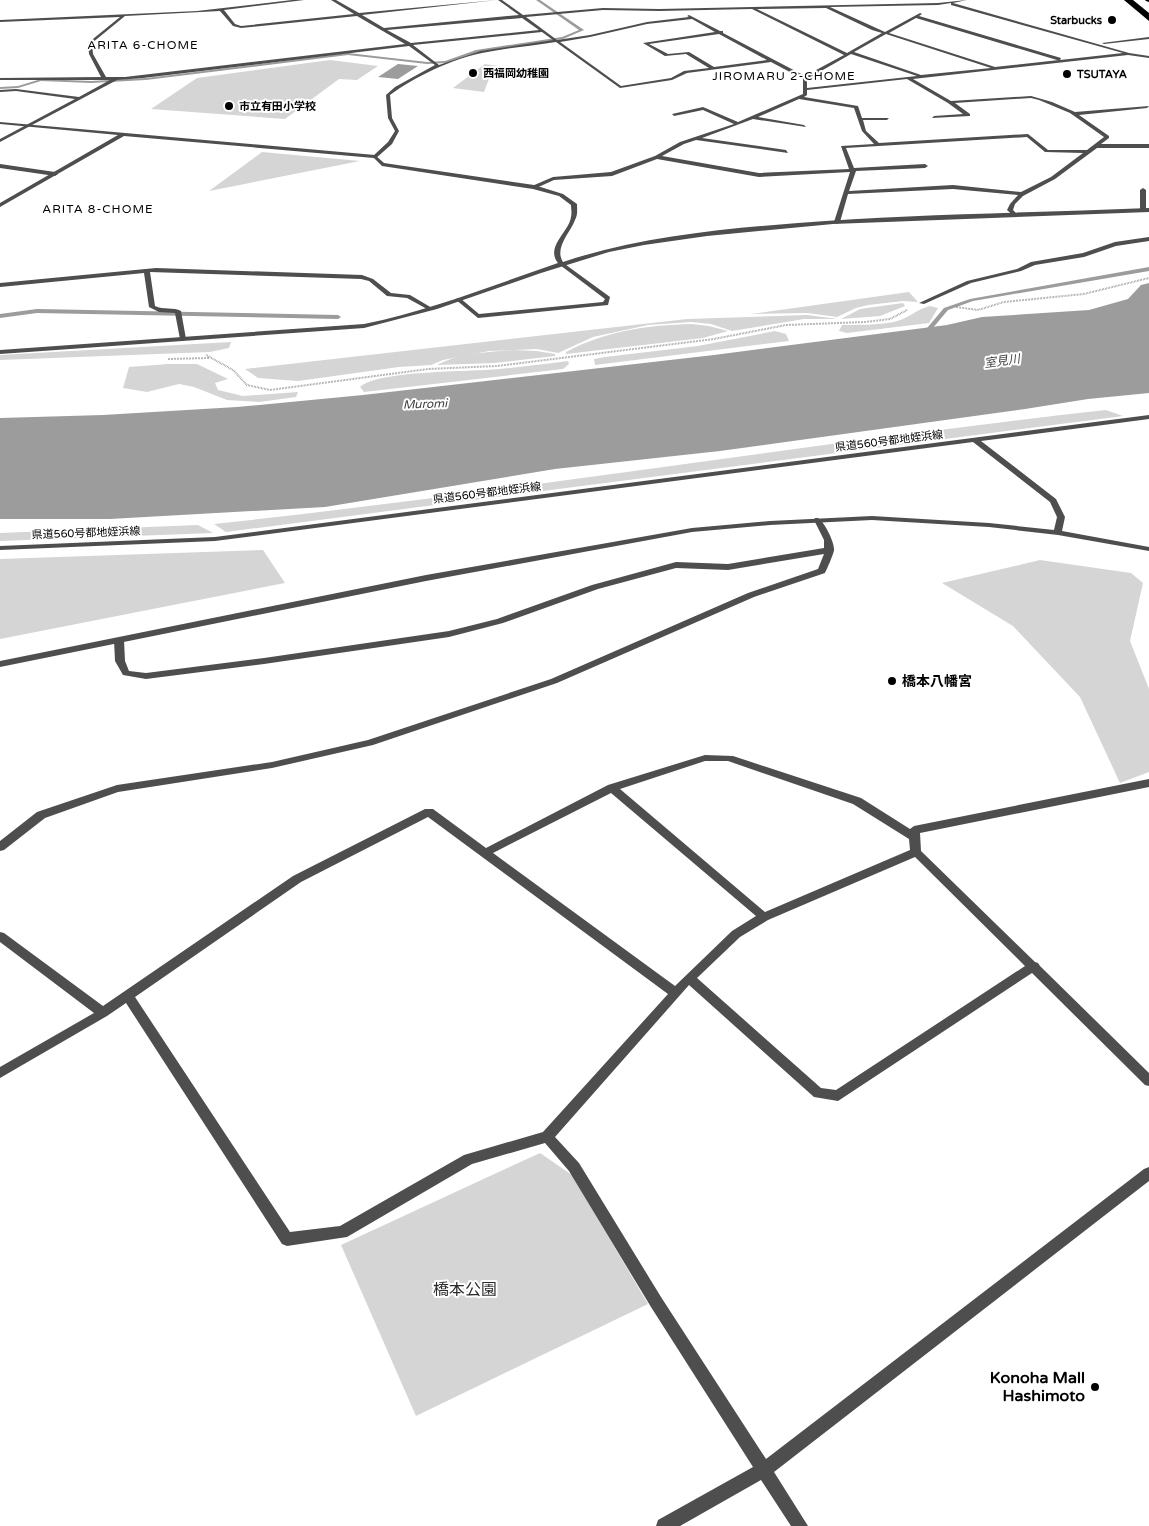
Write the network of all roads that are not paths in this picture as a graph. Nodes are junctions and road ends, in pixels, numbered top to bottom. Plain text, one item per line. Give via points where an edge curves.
1 (302, 0) edge
2 (333, 0) edge
3 (494, 0) edge
4 (500, 0) edge
5 (965, 0) edge
6 (1128, 0) edge
7 (1135, 0) edge
8 (948, 2) junction
9 (938, 4) junction
10 (651, 5) dead end
11 (825, 6) junction
12 (752, 7) junction
13 (930, 8) dead end
14 (221, 9) junction
15 (677, 9) junction
16 (659, 10) junction
17 (923, 12) dead end
18 (358, 14) junction
19 (123, 16) junction
20 (521, 16) junction
21 (915, 16) junction
22 (1149, 16) edge
23 (694, 18) junction
24 (0, 20) edge
25 (383, 29) junction
26 (542, 31) junction
27 (722, 32) junction
28 (886, 34) junction
29 (1149, 38) edge
30 (554, 40) junction
31 (1098, 44) junction
32 (411, 45) junction
33 (850, 54) junction
34 (1128, 54) junction
35 (1149, 57) edge
36 (773, 60) junction
37 (1064, 61) junction
38 (436, 64) junction
39 (713, 68) junction
40 (996, 68) junction
41 (922, 76) junction
42 (104, 78) junction
43 (805, 78) junction
44 (907, 78) junction
45 (0, 79) edge
46 (115, 79) junction
47 (806, 89) junction
48 (0, 91) edge
49 (80, 98) junction
50 (799, 98) junction
51 (950, 102) junction
52 (1147, 107) dead end
53 (1072, 114) junction
54 (674, 115) dead end
55 (753, 118) junction
56 (934, 118) dead end
57 (860, 119) junction
58 (886, 119) dead end
59 (0, 123) edge
60 (739, 124) junction
61 (29, 125) junction
62 (804, 126) dead end
63 (122, 135) junction
64 (694, 139) junction
65 (0, 141) edge
66 (877, 144) junction
67 (1095, 146) junction
68 (1149, 146) edge
69 (786, 152) dead end
70 (1088, 152) junction
71 (375, 157) junction
72 (657, 157) junction
73 (0, 166) edge
74 (925, 166) dead end
75 (853, 171) junction
76 (55, 174) junction
77 (534, 187) junction
78 (1143, 190) dead end
79 (846, 193) junction
80 (1024, 194) junction
81 (0, 205) edge
82 (1146, 210) edge
83 (1015, 215) junction
84 (837, 222) junction
85 (1149, 238) edge
86 (562, 264) junction
87 (147, 271) junction
88 (0, 285) edge
89 (458, 299) junction
90 (922, 303) road end
91 (429, 308) junction
92 (182, 339) junction
93 (0, 352) edge
94 (1149, 417) edge
95 (976, 440) junction
96 (818, 520) junction
97 (1058, 533) junction
98 (0, 548) edge
99 (1149, 549) edge
100 (830, 550) junction
101 (119, 640) junction
102 (0, 664) edge
103 (1149, 783) edge
104 (612, 788) junction
105 (915, 837) junction
106 (0, 847) edge
107 (916, 852) junction
108 (485, 853) junction
109 (764, 917) junction
110 (0, 936) edge
111 (1034, 966) junction
112 (689, 978) junction
113 (676, 993) junction
114 (128, 996) junction
115 (103, 1012) junction
116 (0, 1073) edge
117 (1149, 1081) edge
118 (547, 1137) junction
119 (1149, 1173) edge
120 (765, 1469) junction
121 (664, 1526) edge
122 (800, 1526) edge

1 - 14 street
2 - 18 street
3 - 18 street
4 - 20 street
5 - 8 street
6 - 22 highway
7 - 22 highway
8 - 9 street
8 - 31 street
9 - 11 street
9 - 13 street
10 - 16 street
11 - 12 street
11 - 28 street
12 - 15 street
12 - 33 street
14 - 18 street via 234,25 241,27
14 - 19 street
15 - 16 street
15 - 23 street
16 - 20 street via 603,9
17 - 21 street
18 - 25 street
19 - 24 street
19 - 42 street via 90,43 91,54
20 - 25 street
20 - 26 street
21 - 28 street
21 - 37 street
23 - 27 street
23 - 30 street
25 - 32 street
26 - 30 street
26 - 32 street
27 - 36 street
27 - 39 street via 645,43 667,55 687,53
28 - 33 street
28 - 40 street
29 - 31 street
30 - 38 street via 480,52
30 - 39 street via 620,87 672,79 686,72
31 - 34 street
32 - 38 street
32 - 46 street
33 - 41 street
33 - 43 street
34 - 35 street
34 - 37 street
36 - 39 street
36 - 43 street
37 - 40 street
38 - 71 street via 388,95 390,118 397,130 390,143
40 - 41 street
41 - 44 street
42 - 45 street
42 - 46 street
43 - 47 street
44 - 47 street
44 - 51 street
46 - 49 street
47 - 50 street via 805,95
48 - 49 street
49 - 61 street
50 - 55 street
50 - 57 street via 856,107
51 - 53 street via 1030,97 1042,99
51 - 56 street via 968,114
52 - 53 street
53 - 67 street via 1092,124 1106,137
54 - 60 street via 703,108
55 - 60 street
55 - 62 street
57 - 58 street
57 - 66 street via 864,131
59 - 61 street
60 - 64 street
61 - 63 street
61 - 65 street
63 - 71 street
63 - 76 street
64 - 69 street
64 - 72 street
66 - 70 street via 1028,135 1047,151
66 - 75 street via 843,147
67 - 68 street
67 - 70 street
70 - 80 street via 1052,179 1036,184
71 - 77 street via 382,164
72 - 75 street via 759,175
72 - 77 street via 612,174 553,179
73 - 76 street
74 - 75 street
75 - 79 street
76 - 81 street
77 - 86 street via 561,195 574,204 574,218 557,249
78 - 82 street
79 - 80 street via 952,187
79 - 84 street
80 - 83 street via 1011,204 1010,210
82 - 83 street
83 - 84 street
84 - 86 street via 643,243
85 - 90 street via 1115,244 1084,255 1033,263 1019,270 969,282
86 - 89 street
86 - 89 street via 608,298 606,304 478,316
87 - 88 street
87 - 91 street via 362,277 389,295 408,296
87 - 92 street via 152,307 178,314
89 - 91 street
91 - 92 street via 364,326
92 - 93 street
94 - 95 street, 県道560号都地姪浜線
95 - 97 street via 1053,501 1061,517
95 - 98 street, 県道560号都地姪浜線 via 215,539
96 - 97 street via 872,518
96 - 100 street
96 - 101 street via 692,530 607,544
97 - 99 street
100 - 101 street via 728,567 676,565 449,634 254,663 146,676 126,673 120,661
100 - 106 street via 822,572 751,595 554,681 370,743 272,765 117,789 41,815
101 - 102 street
103 - 105 street via 914,830
104 - 105 street via 704,758 729,758 857,801
104 - 108 street
104 - 109 street
105 - 107 street
107 - 109 street
107 - 111 street
108 - 113 street
108 - 114 street via 429,812 297,879
109 - 112 street via 736,934
110 - 115 street
111 - 112 street via 838,1096 818,1093
111 - 117 street
112 - 113 street
113 - 118 street
114 - 115 street
114 - 118 street via 287,1239 342,1232 469,1159
115 - 116 street
118 - 120 street via 574,1167 656,1302
119 - 120 street
120 - 121 street
120 - 122 street

